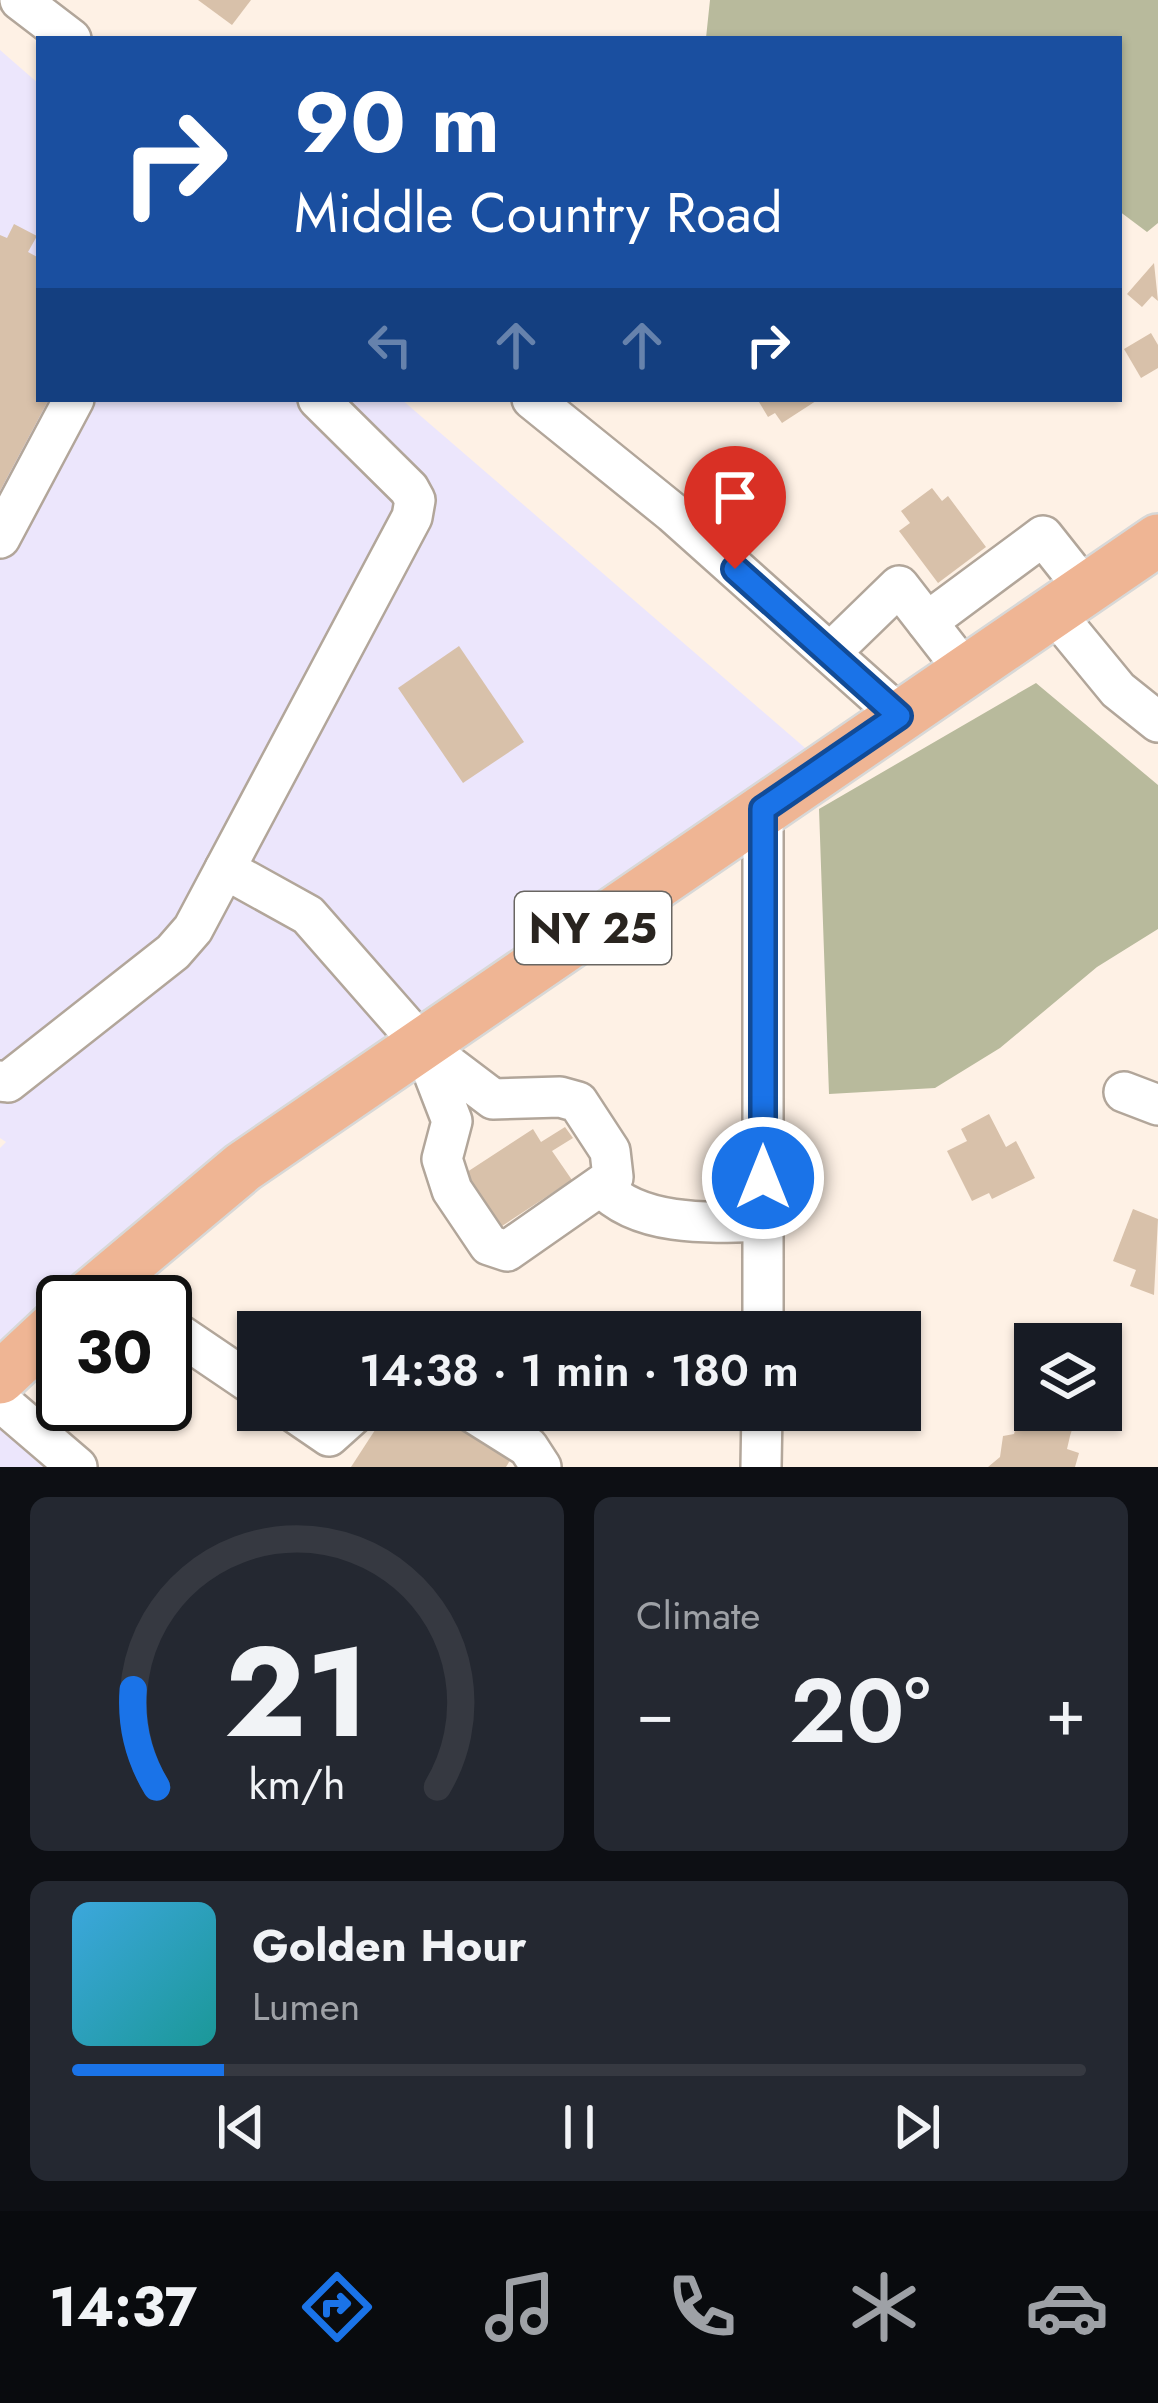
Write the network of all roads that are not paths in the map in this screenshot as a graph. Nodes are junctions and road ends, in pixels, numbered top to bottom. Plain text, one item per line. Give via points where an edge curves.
1 (20, 0) edge
2 (67, 36) edge
3 (72, 402) edge
4 (321, 402) edge
5 (536, 402) edge
6 (0, 538) edge
7 (1158, 540) edge
8 (1069, 600) junction
9 (927, 622) junction
10 (830, 653) junction
11 (964, 671) junction
12 (899, 716) junction
13 (1158, 722) edge
14 (763, 809) junction
15 (225, 869) junction
16 (423, 1046) junction
17 (0, 1081) edge
18 (601, 1186) junction
19 (763, 1221) junction
20 (124, 1275) edge
21 (763, 1311) edge
22 (192, 1343) edge
23 (36, 1349) edge
24 (237, 1374) edge
25 (0, 1378) edge
26 (0, 1401) edge
27 (502, 1431) edge
28 (762, 1431) edge
29 (77, 1467) edge
30 (541, 1467) edge
31 (761, 1467) edge

1 - 2 street
3 - 6 street
4 - 15 street via 409,489 412,517
5 - 10 street
7 - 8 main road, NY 25
8 - 9 street via 1043,536
8 - 11 main road, NY 25
8 - 13 street via 1118,690
9 - 10 street via 899,586
9 - 11 street
10 - 12 street
11 - 12 main road, NY 25
12 - 14 main road, NY 25
14 - 16 main road, NY 25
14 - 19 street
15 - 16 street via 308,916
15 - 17 street via 173,952
16 - 18 street via 493,1099 578,1102 615,1166
16 - 18 street via 452,1121 442,1159 452,1190 489,1245 507,1251
16 - 20 main road, NY 25 via 243,1167
18 - 19 street via 640,1213
19 - 21 street
22 - 24 street
23 - 25 main road, NY 25
26 - 29 street
27 - 30 street
28 - 31 street

